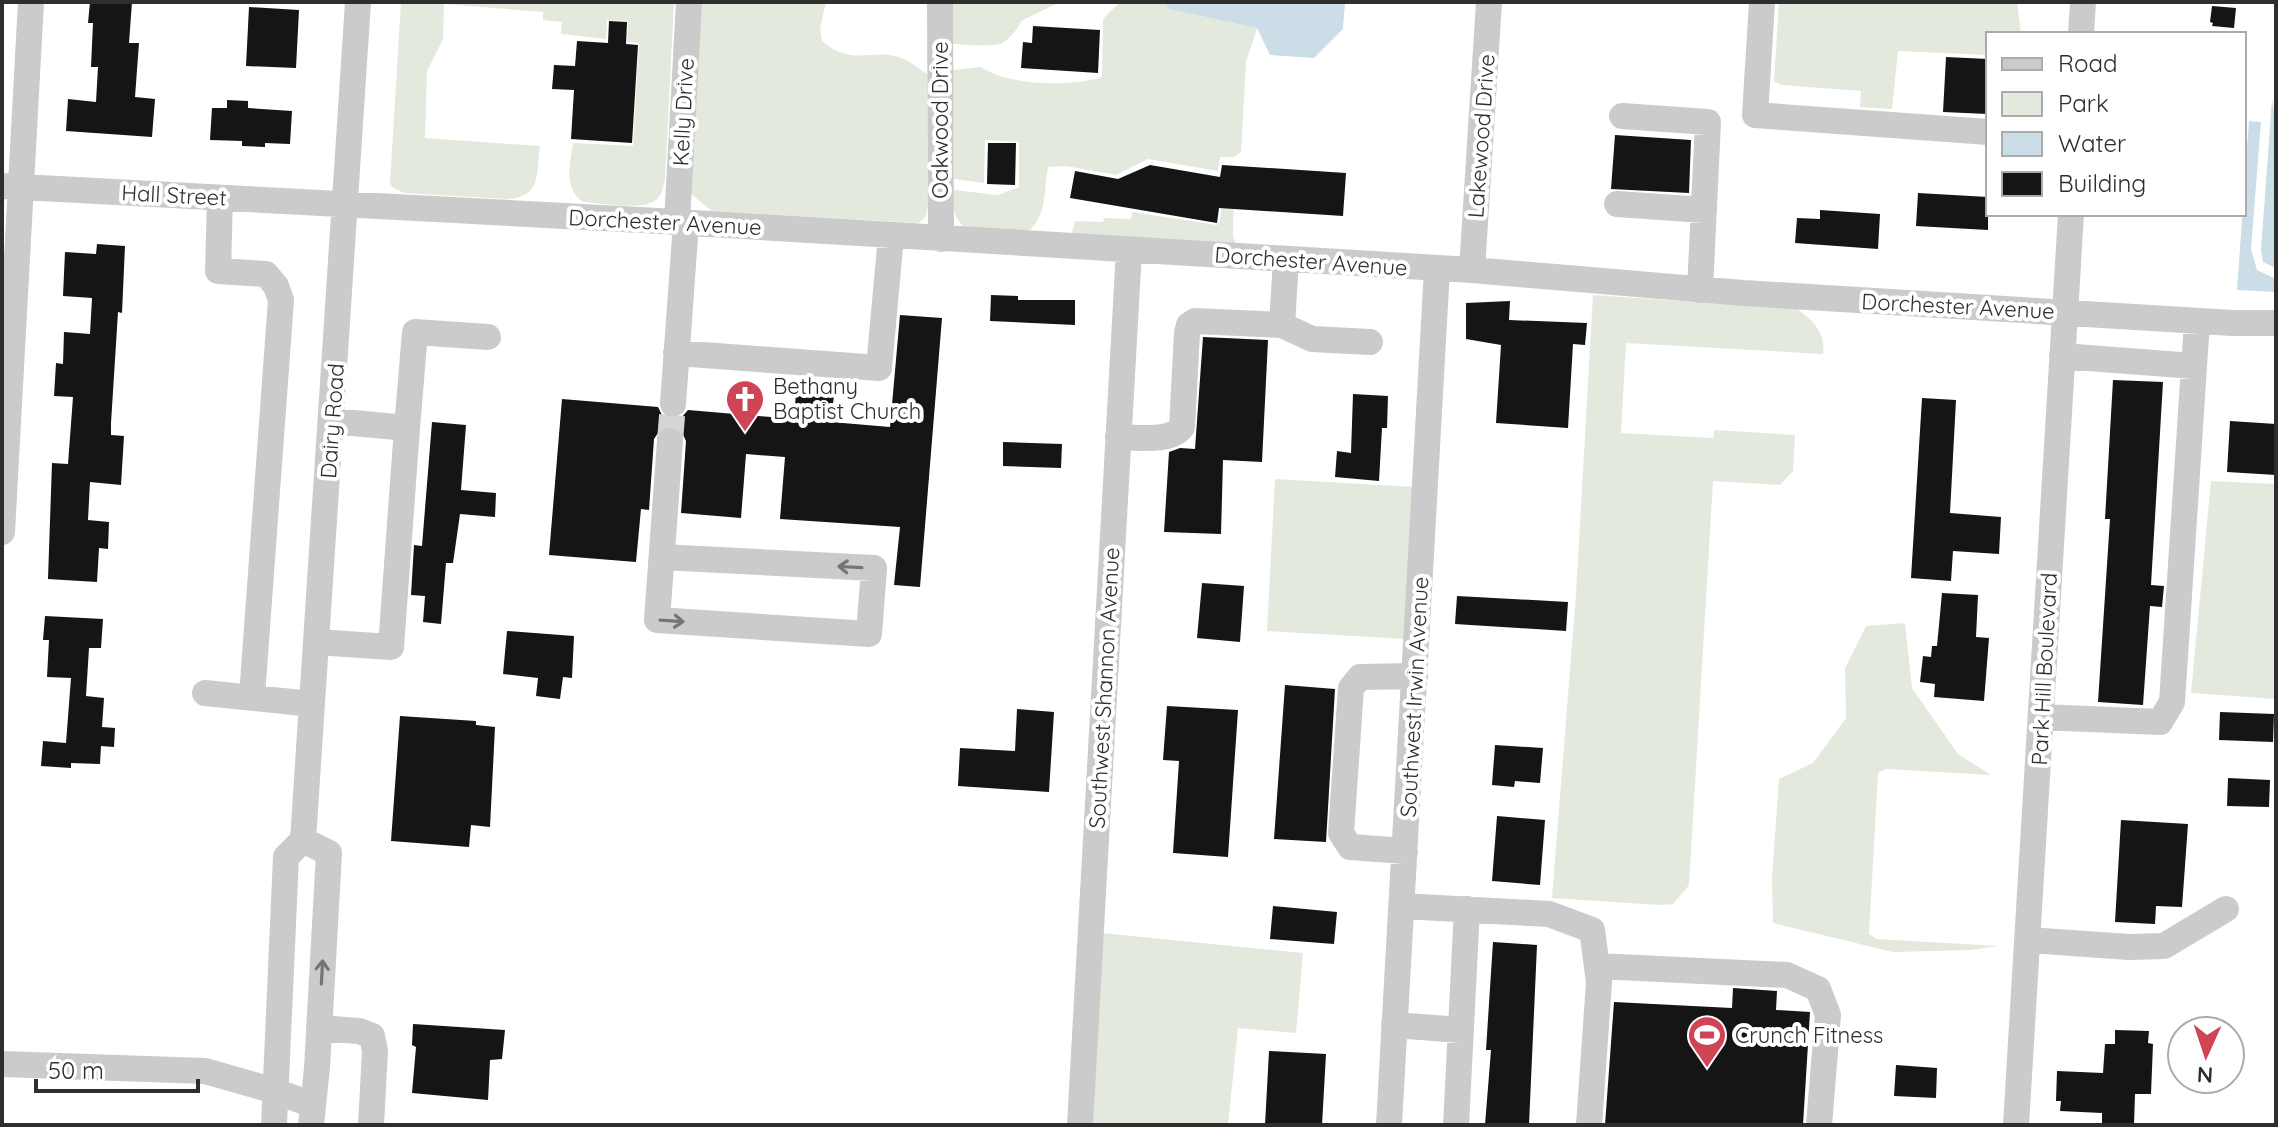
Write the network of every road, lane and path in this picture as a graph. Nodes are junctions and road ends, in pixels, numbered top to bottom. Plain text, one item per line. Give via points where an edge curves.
1 (31, 2) edge
2 (358, 2) edge
3 (689, 2) edge
4 (940, 2) edge
5 (1489, 2) edge
6 (1762, 2) edge
7 (2083, 2) edge
8 (2081, 32) edge
9 (1622, 116) dead end
10 (1986, 132) edge
11 (12, 187) edge
12 (220, 198) junction
13 (346, 204) junction
14 (1617, 204) dead end
15 (1704, 210) junction
16 (2071, 216) edge
17 (682, 222) junction
18 (891, 236) junction
19 (941, 239) junction
20 (1129, 250) junction
21 (1286, 260) junction
22 (1437, 269) junction
23 (1472, 270) junction
24 (1700, 290) junction
25 (2065, 312) junction
26 (2197, 321) junction
27 (2276, 323) edge
28 (1282, 325) junction
29 (488, 337) dead end
30 (1370, 342) dead end
31 (676, 353) junction
32 (2062, 356) junction
33 (2194, 366) junction
34 (673, 404) tunnel mouth
35 (332, 421) junction
36 (407, 428) junction
37 (1118, 437) junction
38 (670, 441) tunnel mouth
39 (2, 532) edge
40 (662, 557) junction
41 (316, 642) junction
42 (1415, 676) junction
43 (205, 693) dead end
44 (252, 696) junction
45 (312, 704) junction
46 (2041, 717) junction
47 (303, 840) junction
48 (1405, 851) junction
49 (1402, 906) junction
50 (1467, 909) junction
51 (2226, 909) dead end
52 (2028, 940) junction
53 (1598, 974) junction
54 (1394, 1025) junction
55 (319, 1028) junction
56 (1461, 1030) junction
57 (2, 1064) edge
58 (275, 1091) junction
59 (312, 1115) edge
60 (274, 1125) edge
61 (371, 1125) edge
62 (1080, 1125) edge
63 (1389, 1125) edge
64 (1456, 1125) edge
65 (1589, 1125) edge
66 (1819, 1125) edge
67 (2016, 1125) edge

1 - 11 street
2 - 13 street, Dairy Road
3 - 17 street, Kelly Drive
4 - 19 street, Oakwood Drive
5 - 23 street, Lakewood Drive
6 - 10 street via 1755,115
7 - 8 street
9 - 15 street via 1708,122
11 - 12 street, Hall Street
11 - 39 street
12 - 13 street, Hall Street
12 - 44 street via 218,271 266,274 281,300
13 - 17 street, Dorchester Avenue
13 - 35 street, Dairy Road
14 - 15 street
15 - 24 street
16 - 25 street, Park Hill Boulevard
17 - 18 street, Dorchester Avenue
17 - 31 street, Kelly Drive
18 - 19 street, Dorchester Avenue
18 - 31 street via 879,368
19 - 20 street, Dorchester Avenue
20 - 21 street, Dorchester Avenue
20 - 37 street, Southwest Shannon Avenue
21 - 22 street, Dorchester Avenue
21 - 28 street
22 - 23 street, Dorchester Avenue
22 - 42 street, Southwest Irwin Avenue
23 - 24 street, Dorchester Avenue
24 - 25 street, Dorchester Avenue
25 - 26 street, Dorchester Avenue
25 - 32 street, Park Hill Boulevard
26 - 27 street, Dorchester Avenue
26 - 33 street
28 - 30 street via 1312,339
28 - 37 street via 1189,325 1182,427 1170,436
29 - 36 street via 415,332
31 - 34 street, Kelly Drive
32 - 33 street
32 - 46 street, Park Hill Boulevard
33 - 46 street via 2172,702 2160,722
35 - 36 street
35 - 41 street, Dairy Road
36 - 41 street via 391,647
37 - 62 street, Southwest Shannon Avenue
38 - 40 street
40 -> 40 street via 657,620 869,634 874,568
41 - 45 street, Dairy Road
42 - 48 street, Southwest Irwin Avenue
42 - 48 street via 1360,677 1351,688 1341,833 1350,847
43 - 44 street
44 - 45 street
45 - 47 street, Dairy Road
46 - 52 street, Park Hill Boulevard
55 -> 47 street via 329,853
47 - 58 street, Dairy Road via 286,857
48 - 49 street, Southwest Irwin Avenue
49 - 50 street
49 - 54 street, Southwest Irwin Avenue
50 - 53 street via 1549,914 1592,930
50 - 56 street
51 - 52 street via 2164,946
52 - 67 street, Park Hill Boulevard
53 - 65 street
53 - 66 street via 1787,975 1818,989 1828,1015
54 - 56 street
54 - 63 street, Southwest Irwin Avenue
55 - 59 street
55 - 61 street via 372,1036
56 - 64 street
57 - 58 street via 205,1071
58 - 59 street
58 - 60 street, Dairy Road

